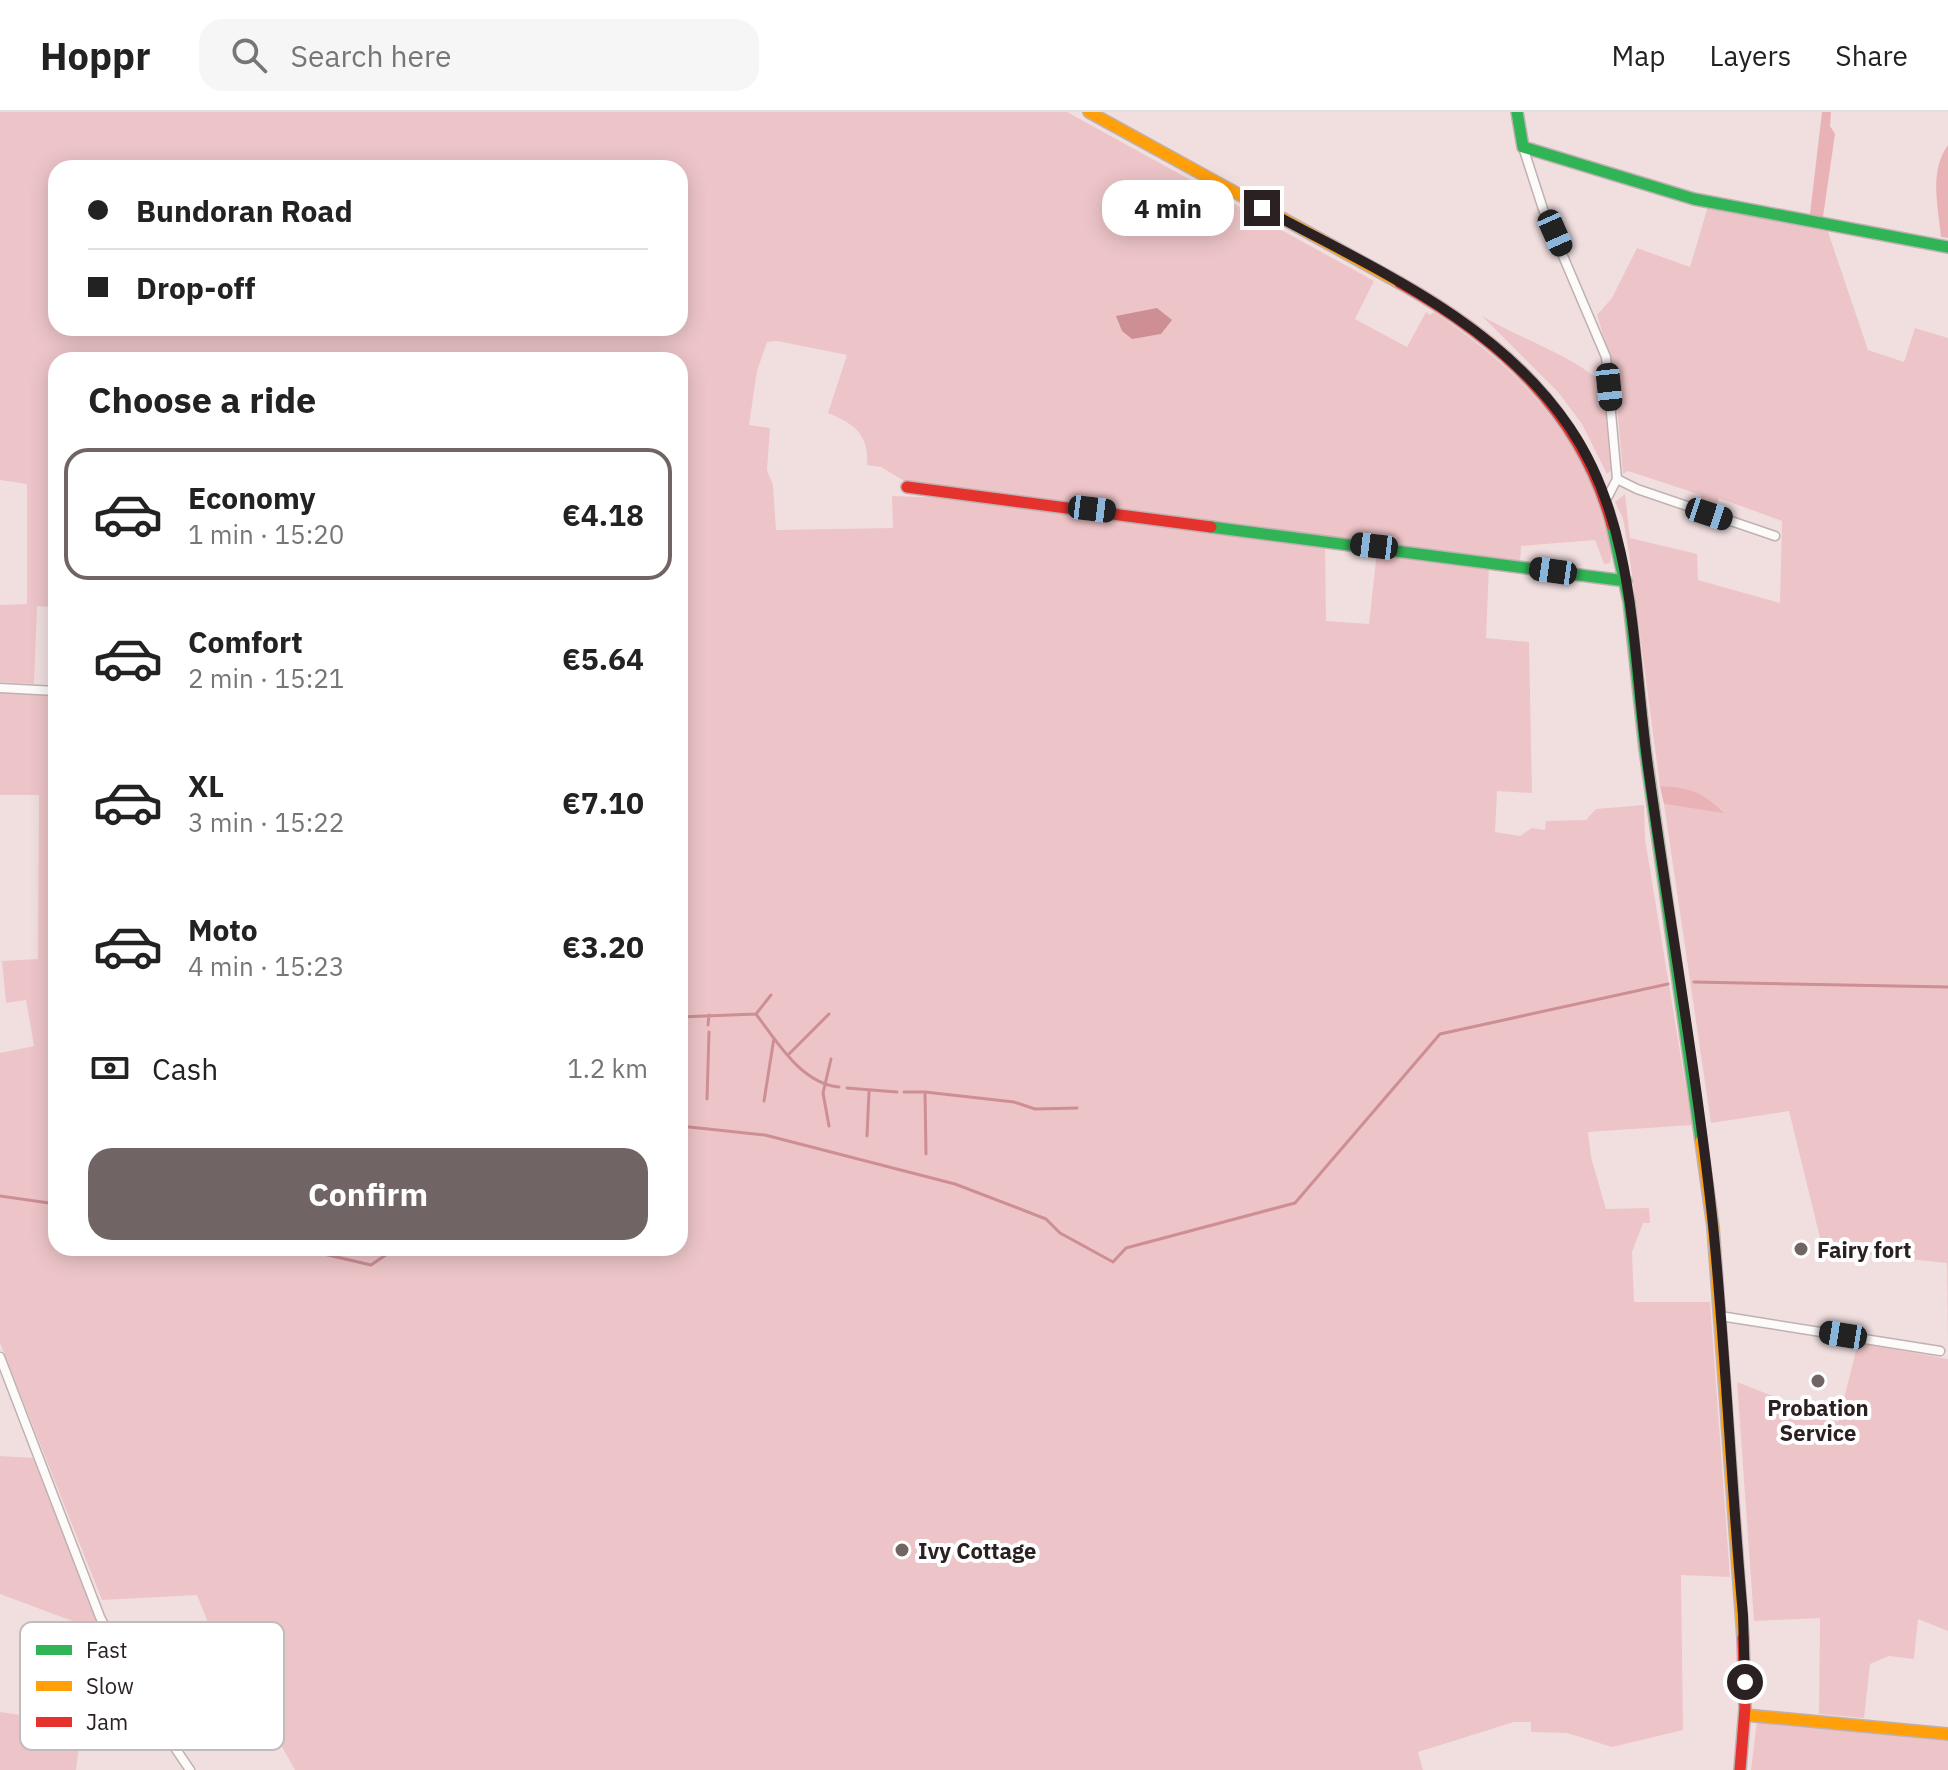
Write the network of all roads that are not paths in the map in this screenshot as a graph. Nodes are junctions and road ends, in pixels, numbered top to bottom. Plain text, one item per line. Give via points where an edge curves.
1 (1089, 112) edge
2 (1517, 112) edge
3 (1523, 147) junction
4 (1948, 247) edge
5 (1617, 479) junction
6 (907, 487) dead end
7 (1606, 500) junction
8 (1775, 536) dead end
9 (1626, 581) junction
10 (0, 688) edge
11 (48, 691) edge
12 (1720, 1316) junction
13 (1940, 1351) dead end
14 (0, 1357) edge
15 (103, 1622) edge
16 (1745, 1715) junction
17 (1948, 1734) edge
18 (176, 1750) edge
19 (190, 1770) edge
20 (1740, 1770) edge

1 - 7 main road via 1478,331 1548,397 1591,464
2 - 3 main road
3 - 4 main road via 1694,199
3 - 5 street via 1543,209 1606,357
5 - 7 street
5 - 8 street
6 - 9 main road
7 - 9 main road
9 - 12 main road via 1707,1173
10 - 11 street
12 - 13 street
12 - 16 main road via 1743,1615
14 - 15 street
16 - 17 main road
16 - 20 main road
18 - 19 street

